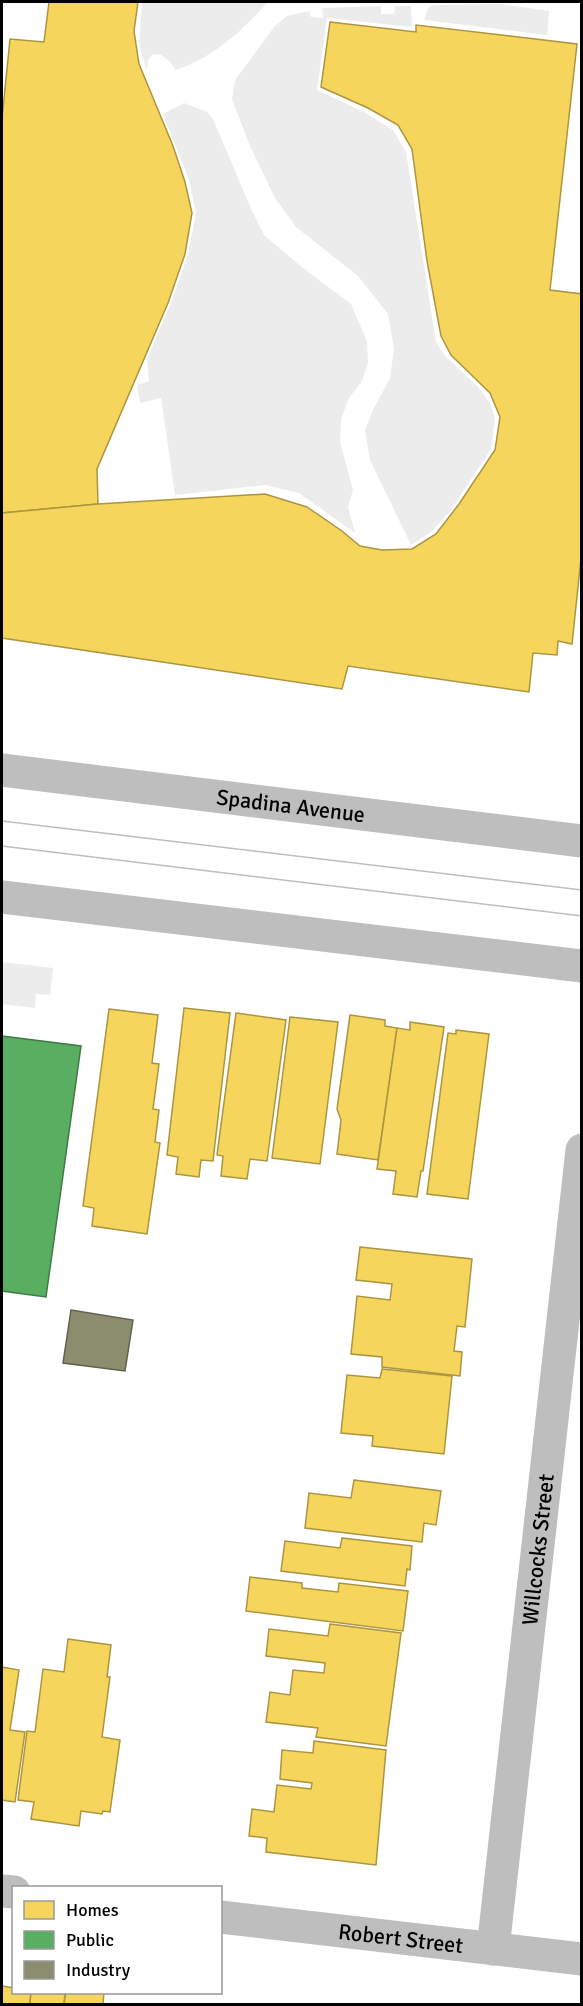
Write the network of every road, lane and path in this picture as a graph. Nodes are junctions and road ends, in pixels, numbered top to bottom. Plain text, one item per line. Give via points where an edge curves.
1 (2, 770) edge
2 (582, 842) edge
3 (2, 897) edge
4 (582, 966) edge
5 (582, 1150) edge
6 (222, 1917) edge
7 (493, 1948) junction
8 (582, 1959) edge

1 - 2 street, Spadina Avenue
3 - 4 street
5 - 7 street, Willcocks Street
6 - 7 street, Robert Street
7 - 8 street, Robert Street

